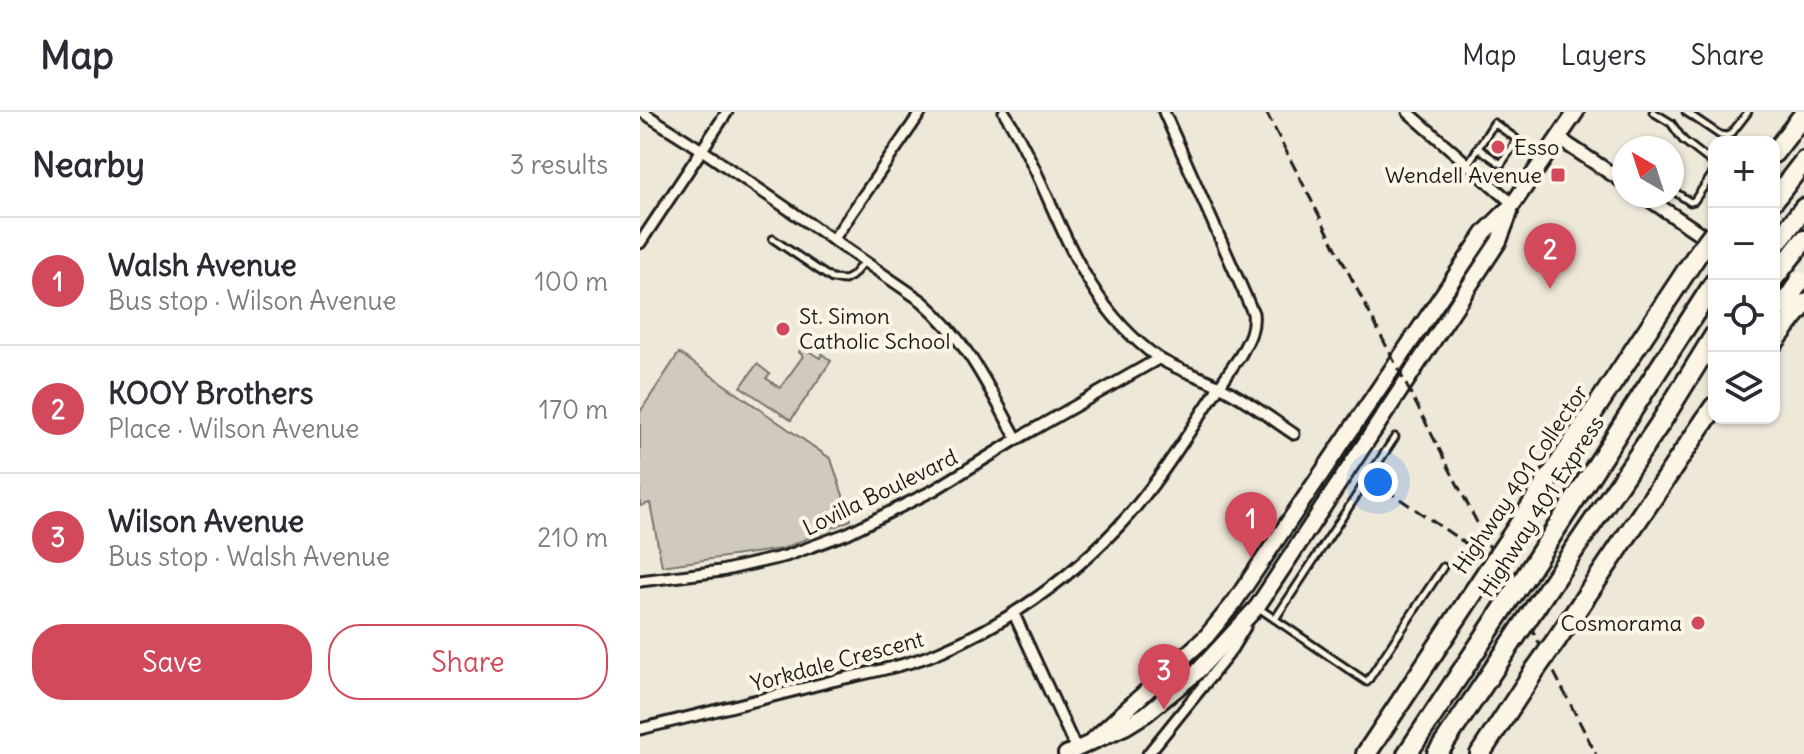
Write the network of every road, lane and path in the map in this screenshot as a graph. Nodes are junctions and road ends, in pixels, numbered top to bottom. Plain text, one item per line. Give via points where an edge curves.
1 (642, 112) edge
2 (727, 112) edge
3 (921, 112) edge
4 (1004, 112) edge
5 (1164, 112) edge
6 (1408, 112) edge
7 (1576, 112) edge
8 (1653, 112) edge
9 (1686, 112) edge
10 (1748, 112) edge
11 (1804, 114) edge
12 (1558, 138) junction
13 (1516, 142) junction
14 (1780, 145) edge
15 (1478, 148) junction
16 (702, 150) junction
17 (1544, 158) junction
18 (1708, 159) edge
19 (1804, 161) edge
20 (1468, 164) junction
21 (1612, 174) edge
22 (1708, 181) edge
23 (1780, 192) edge
24 (1684, 198) edge
25 (1513, 204) junction
26 (1659, 208) edge
27 (1804, 208) edge
28 (1780, 238) edge
29 (773, 239) dead end
30 (833, 240) junction
31 (1804, 240) edge
32 (640, 243) edge
33 (1707, 248) edge
34 (865, 261) junction
35 (1780, 272) edge
36 (1802, 279) edge
37 (1779, 280) edge
38 (1708, 292) edge
39 (1792, 310) edge
40 (1780, 331) edge
41 (1708, 346) edge
42 (1158, 359) junction
43 (1708, 362) edge
44 (1220, 385) junction
45 (1708, 416) edge
46 (1661, 422) junction
47 (1711, 424) edge
48 (1294, 434) dead end
49 (1395, 437) dead end
50 (1017, 439) junction
51 (1653, 498) junction
52 (1443, 567) dead end
53 (640, 581) edge
54 (1257, 607) junction
55 (1014, 614) junction
56 (1275, 619) junction
57 (1416, 678) junction
58 (640, 729) edge
59 (1092, 741) junction
60 (1073, 752) edge
61 (1148, 754) edge
62 (1355, 754) edge
63 (1366, 754) edge
64 (1407, 754) edge
65 (1437, 754) edge
66 (1480, 754) edge

1 - 16 street
2 - 16 street
3 - 30 street
4 - 42 street via 1086,278 1114,317
5 - 44 street, Yorkdale Crescent via 1253,313 1250,339
6 - 20 street
7 - 12 main road
8 - 18 lane
9 - 10 lane via 1726,136
11 - 14 highway
12 - 17 main road
12 - 21 street
13 - 15 lane via 1501,164
13 - 15 lane via 1494,123
13 - 17 lane
15 - 20 lane
16 - 30 street
16 - 32 street
17 - 25 main road
19 - 23 highway
20 - 25 street
22 - 24 lane via 1694,201
25 - 54 main road via 1499,241
25 - 59 main road via 1485,232 1233,604 1206,637
26 - 33 street
27 - 28 highway
29 - 34 lane via 832,279 845,280
30 - 34 street
31 - 35 highway
33 - 57 highway, Highway 401 Collector, bridge
34 - 50 street via 946,324 986,379
36 - 39 highway, bridge
37 - 39 street
38 - 64 highway, Highway 401 Express, bridge
39 - 40 highway
41 - 46 highway
42 - 44 street
42 - 50 street, Lovilla Boulevard
43 - 46 highway
44 - 48 street
44 - 55 street, Yorkdale Crescent via 1117,528
45 - 51 highway
46 - 65 highway, bridge
47 - 51 highway
49 - 56 lane
50 - 53 street, Lovilla Boulevard via 934,490 848,533 786,556
51 - 66 highway, bridge
52 - 56 lane via 1367,682
54 - 56 lane
54 - 59 main road via 1197,672 1146,714
54 - 61 street via 1228,655
55 - 58 street, Yorkdale Crescent via 915,661
55 - 60 street
57 - 62 highway
57 - 63 highway, Highway 401 Collector
59 - 60 main road

